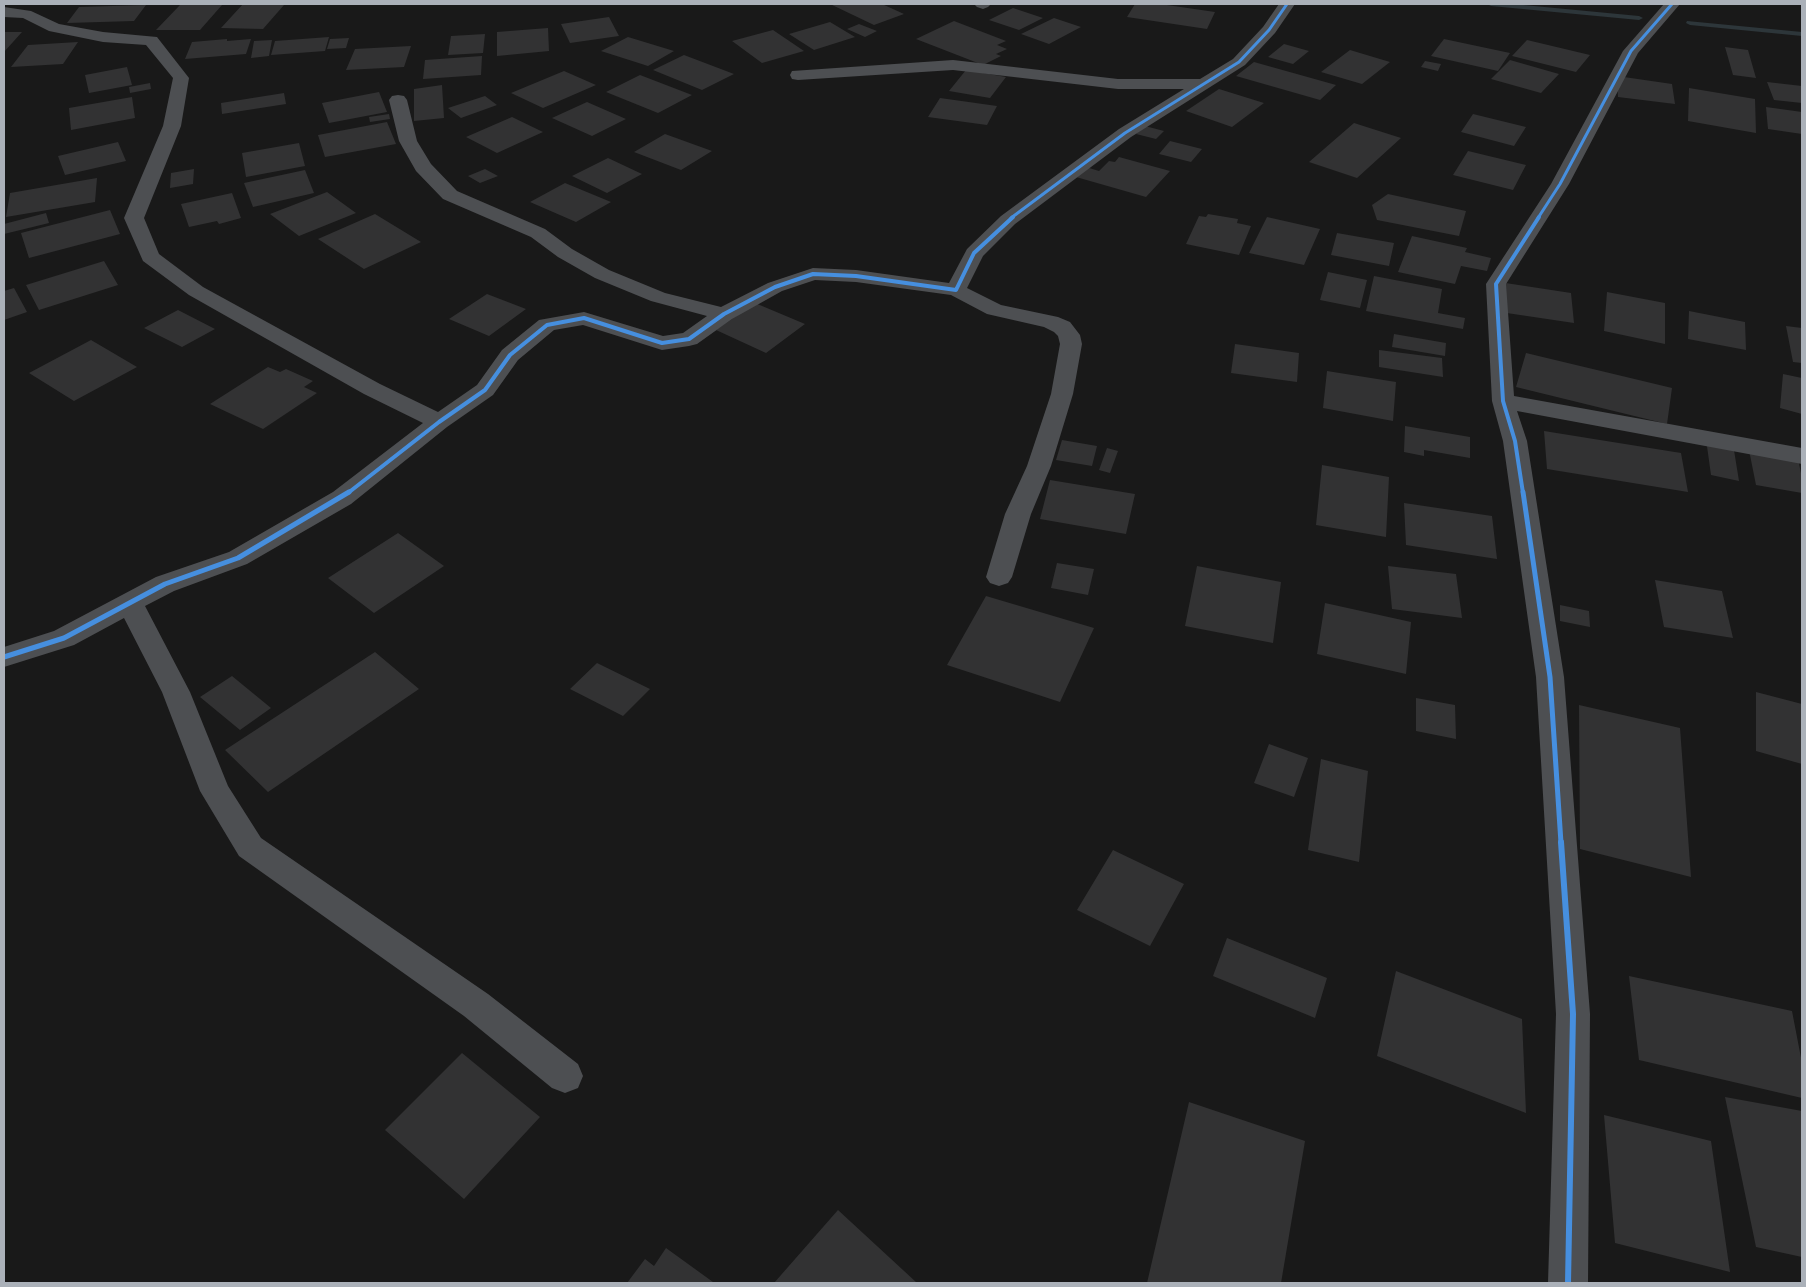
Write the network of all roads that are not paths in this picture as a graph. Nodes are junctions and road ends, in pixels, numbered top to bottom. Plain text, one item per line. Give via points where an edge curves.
1 (1282, 4) edge
2 (1672, 4) edge
3 (4, 12) edge
4 (798, 75) dead end
5 (1205, 84) junction
6 (398, 100) dead end
7 (956, 290) junction
8 (724, 314) junction
9 (1502, 401) junction
10 (439, 422) junction
11 (1802, 456) edge
12 (999, 577) dead end
13 (130, 603) junction
14 (4, 657) edge
15 (565, 1076) dead end
16 (1568, 1283) edge

1 - 5 street via 1269,30 1238,62
2 - 9 street via 1632,51 1560,184 1496,284
3 - 10 street via 26,14 65,30 102,37 151,40 181,78 172,126 134,218 150,257 196,291 372,389
4 - 5 street via 953,65 1118,84
5 - 7 street via 1125,132 1008,220 974,253
6 - 8 street via 408,141 423,167 450,195 538,233 602,274 658,297
7 - 8 street via 856,276 813,274 775,287
7 - 12 street via 994,310 1050,322 1062,327 1069,335 1062,394 1039,466 1018,514
8 - 10 street via 689,339 662,343 584,318 547,325 510,355 484,390
9 - 11 street
9 - 16 street via 1514,441 1550,677 1573,1014
10 - 13 street via 342,498 238,558 165,584
13 - 14 street via 64,638
13 - 15 street via 176,692 215,790 250,847 476,1005

